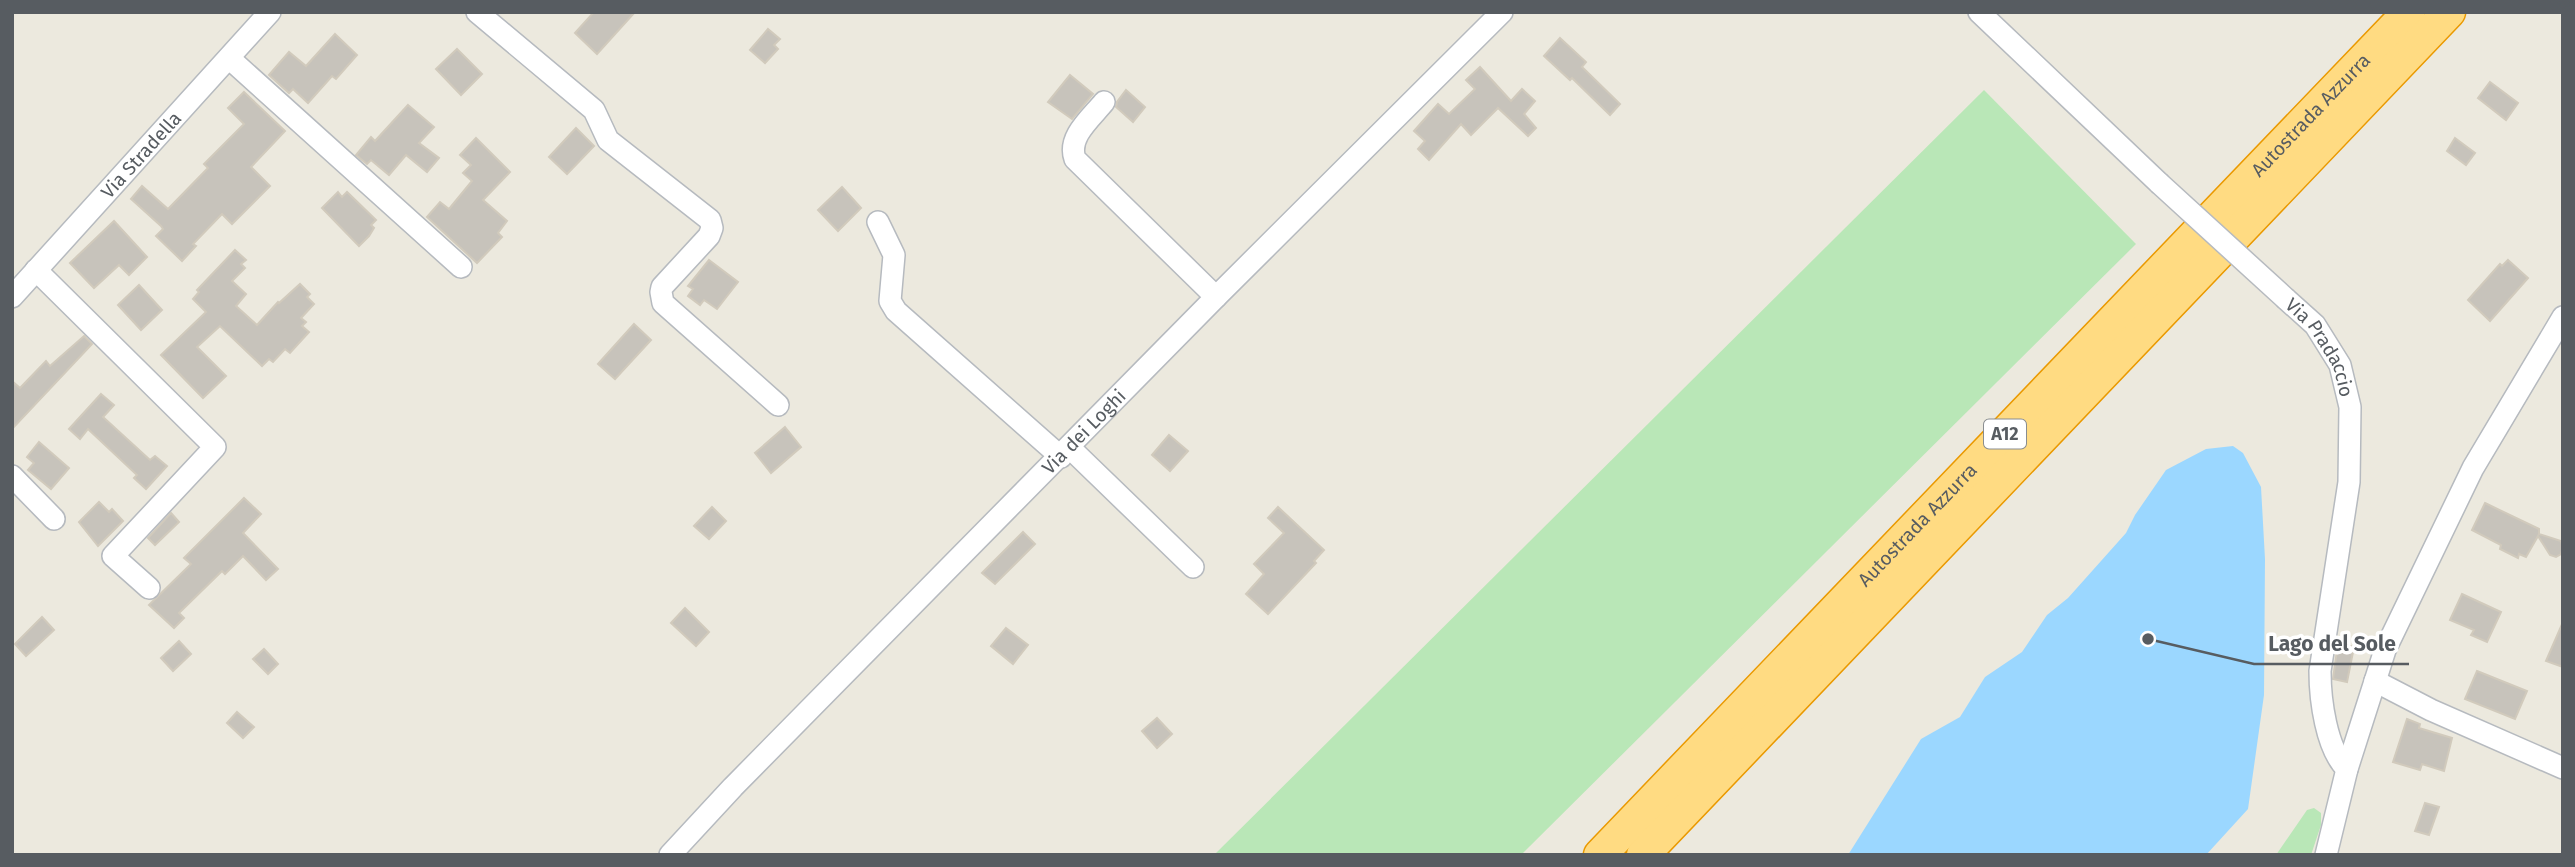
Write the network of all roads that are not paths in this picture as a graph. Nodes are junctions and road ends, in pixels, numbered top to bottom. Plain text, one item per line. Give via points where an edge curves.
1 (270, 12) edge
2 (477, 12) edge
3 (1502, 12) edge
4 (1979, 12) edge
5 (2409, 12) edge
6 (2449, 12) edge
7 (229, 58) junction
8 (1104, 102) dead end
9 (878, 222) dead end
10 (461, 267) dead end
11 (36, 270) junction
12 (12, 297) edge
13 (1216, 297) junction
14 (2563, 317) edge
15 (778, 405) dead end
16 (1065, 452) junction
17 (12, 476) edge
18 (54, 519) dead end
19 (1193, 566) dead end
20 (149, 588) dead end
21 (2375, 681) junction
22 (2563, 768) edge
23 (2347, 769) junction
24 (670, 855) edge
25 (1600, 855) edge
26 (1643, 855) edge
27 (2326, 855) edge

1 - 7 street, Via Stradella
2 - 15 street via 594,110 608,140 710,220 709,236 666,282 661,298
3 - 13 street, Via dei Loghi
4 - 23 street, Via Pradaccio, bridge via 2315,325 2340,365 2350,407 2348,482 2320,696 2337,759
5 - 25 highway, Autostrada Azzurra / A12
6 - 26 highway, Autostrada Azzurra / A12
7 - 10 street
7 - 11 street, Via Stradella
8 - 13 street via 1073,141 1075,159
9 - 16 street via 894,255 890,301 896,312
11 - 12 street, Via Stradella
11 - 20 street via 215,447 113,556
13 - 16 street, Via dei Loghi
14 - 21 street via 2473,468 2385,650
16 - 19 street
16 - 24 street, Via dei Loghi
17 - 18 street
21 - 22 street
21 - 23 street
23 - 27 street

